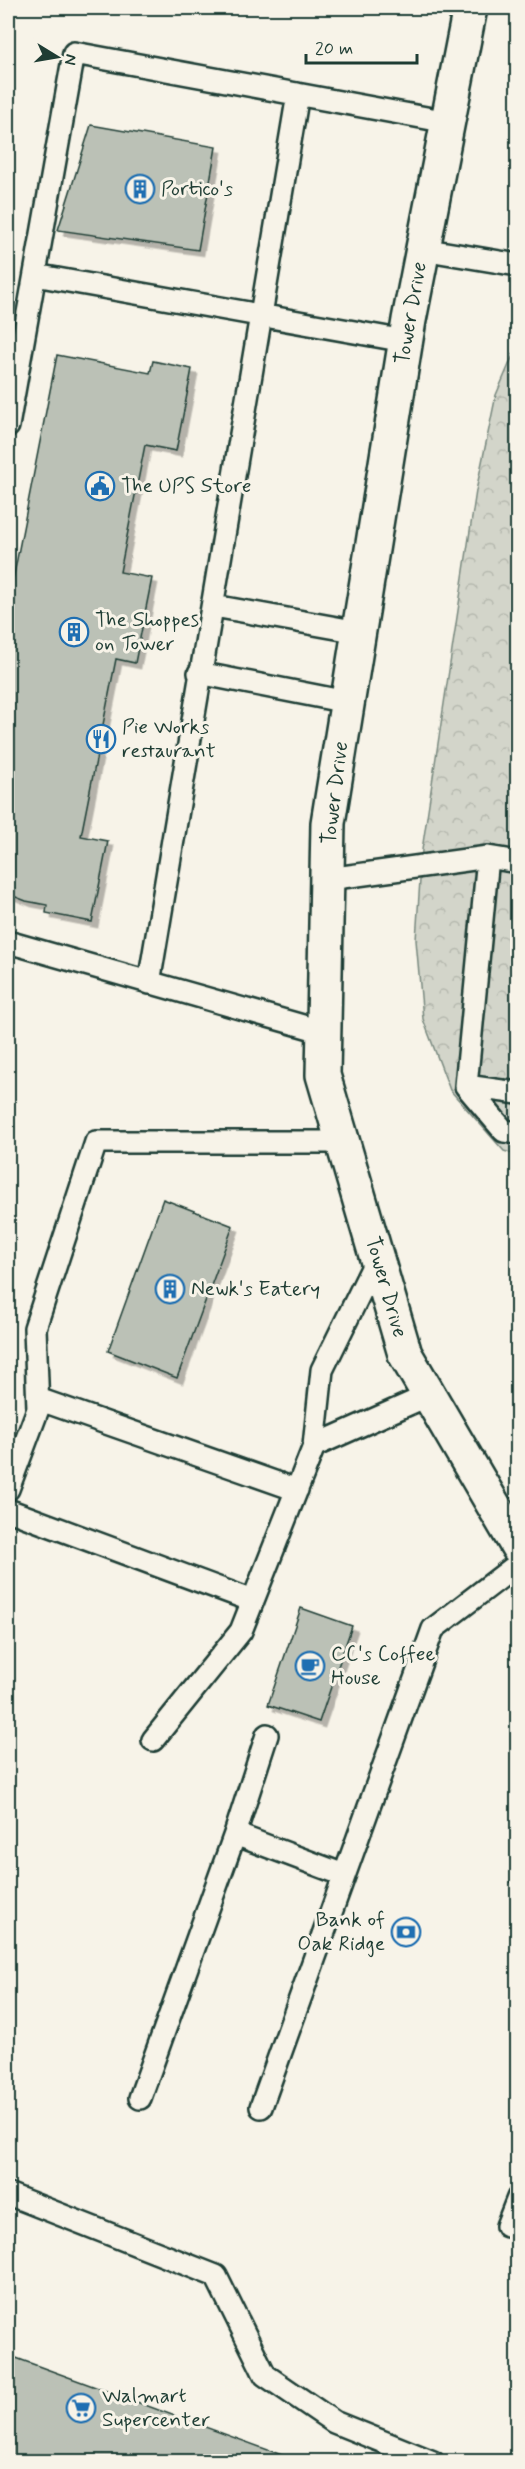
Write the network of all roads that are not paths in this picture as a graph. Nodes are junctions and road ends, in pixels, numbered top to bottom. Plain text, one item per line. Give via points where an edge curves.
1 (470, 8) edge
2 (298, 94) junction
3 (448, 122) junction
4 (423, 249) junction
5 (518, 265) edge
6 (35, 275) junction
7 (261, 316) junction
8 (405, 341) junction
9 (8, 426) edge
10 (214, 606) junction
11 (359, 632) junction
12 (200, 673) junction
13 (347, 702) junction
14 (488, 857) junction
15 (518, 862) edge
16 (328, 879) junction
17 (8, 942) edge
18 (149, 983) junction
19 (324, 1032) junction
20 (466, 1086) junction
21 (518, 1093) edge
22 (518, 1133) edge
23 (343, 1142) junction
24 (377, 1258) junction
25 (429, 1395) junction
26 (38, 1399) junction
27 (314, 1446) junction
28 (8, 1489) edge
29 (297, 1490) junction
30 (8, 1510) edge
31 (518, 1547) edge
32 (518, 1564) edge
33 (252, 1601) junction
34 (267, 1735) dead end
35 (153, 1740) dead end
36 (235, 1834) junction
37 (344, 1875) junction
38 (140, 2097) dead end
39 (261, 2107) dead end
40 (8, 2194) edge
41 (518, 2198) edge
42 (507, 2226) dead end
43 (433, 2462) edge

1 - 3 street, Tower Drive
2 - 3 lane
2 - 6 lane via 74,53
2 - 7 lane
3 - 4 street, Tower Drive
4 - 5 lane
4 - 8 street, Tower Drive
6 - 7 lane
6 - 9 lane
7 - 8 lane
7 - 10 lane
8 - 11 street, Tower Drive
10 - 11 lane
10 - 12 lane
11 - 13 street, Tower Drive
12 - 13 lane
12 - 18 lane
13 - 16 street, Tower Drive via 328,823
14 - 15 lane
14 - 16 lane
14 - 20 lane
16 - 19 street, Tower Drive
17 - 18 lane
18 - 19 lane
19 - 23 street, Tower Drive via 323,1075
20 - 21 lane
20 - 22 lane via 504,1131
23 - 24 street, Tower Drive
23 - 26 lane via 96,1142 35,1328
24 - 25 street, Tower Drive via 405,1354
24 - 27 lane via 322,1370
25 - 27 lane
25 - 31 street, Tower Drive
26 - 28 lane via 38,1409
26 - 29 lane
27 - 29 lane
29 - 33 lane
30 - 33 lane
32 - 37 lane via 433,1629
33 - 35 lane via 241,1631
34 - 36 lane
36 - 37 lane
36 - 38 lane
37 - 39 lane
40 - 43 lane via 216,2276 265,2375 334,2422
41 - 42 lane

